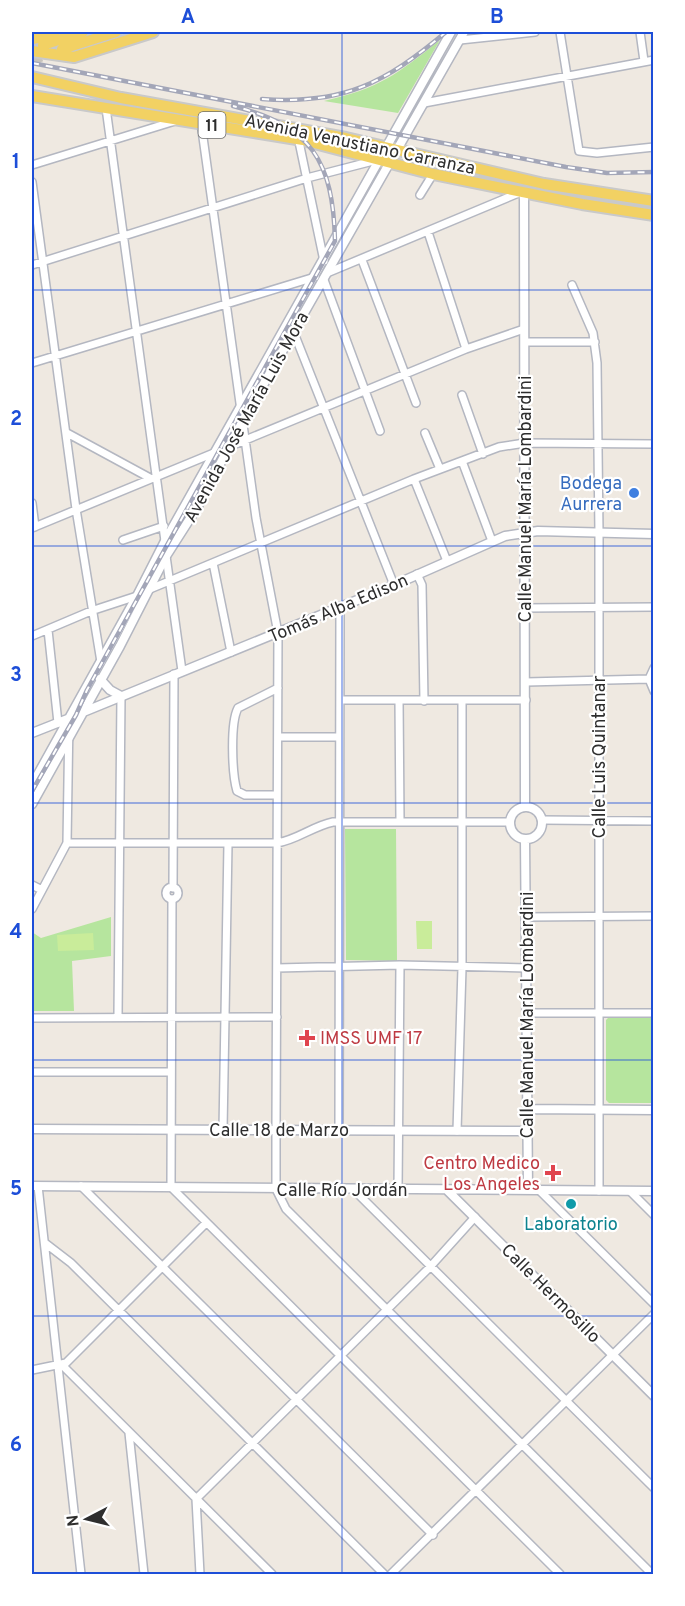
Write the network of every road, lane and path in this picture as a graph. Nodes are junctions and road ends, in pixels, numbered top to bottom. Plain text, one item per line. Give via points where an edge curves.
1 (63, 32) edge
2 (83, 32) edge
3 (116, 32) edge
4 (153, 32) edge
5 (451, 32) edge
6 (535, 32) edge
7 (560, 32) edge
8 (640, 32) edge
9 (462, 36) edge
10 (32, 39) edge
11 (43, 45) tunnel mouth
12 (62, 49) tunnel mouth
13 (32, 51) edge
14 (654, 60) edge
15 (644, 61) junction
16 (566, 75) junction
17 (32, 77) edge
18 (32, 96) edge
19 (424, 103) junction
20 (106, 108) junction
21 (181, 120) junction
22 (201, 123) junction
23 (292, 128) junction
24 (299, 139) junction
25 (110, 142) junction
26 (654, 147) edge
27 (392, 150) junction
28 (385, 162) junction
29 (32, 165) edge
30 (433, 174) junction
31 (307, 177) junction
32 (32, 182) edge
33 (522, 192) junction
34 (420, 195) dead end
35 (654, 201) edge
36 (213, 208) junction
37 (654, 215) edge
38 (428, 232) junction
39 (122, 236) junction
40 (362, 260) junction
41 (43, 261) junction
42 (324, 261) junction
43 (32, 265) edge
44 (322, 276) junction
45 (572, 285) dead end
46 (227, 303) junction
47 (524, 329) junction
48 (137, 332) junction
49 (294, 333) junction
50 (525, 342) junction
51 (595, 342) junction
52 (466, 349) junction
53 (57, 355) junction
54 (32, 363) edge
55 (405, 374) junction
56 (364, 392) junction
57 (462, 395) dead end
58 (416, 403) dead end
59 (240, 408) junction
60 (323, 408) junction
61 (242, 422) junction
62 (380, 430) dead end
63 (68, 433) junction
64 (425, 433) dead end
65 (245, 440) junction
66 (599, 442) junction
67 (525, 443) junction
68 (654, 444) edge
69 (229, 446) junction
70 (217, 451) junction
71 (483, 454) junction
72 (462, 461) junction
73 (440, 469) junction
74 (153, 477) junction
75 (414, 479) junction
76 (361, 501) junction
77 (32, 503) edge
78 (76, 509) junction
79 (164, 526) junction
80 (33, 528) edge
81 (524, 531) junction
82 (599, 533) junction
83 (654, 534) edge
84 (123, 540) dead end
85 (165, 541) junction
86 (492, 541) junction
87 (260, 542) junction
88 (166, 556) junction
89 (447, 561) junction
90 (213, 563) junction
91 (417, 574) junction
92 (170, 581) junction
93 (394, 585) junction
94 (150, 589) junction
95 (137, 596) junction
96 (340, 606) junction
97 (654, 607) edge
98 (525, 608) junction
99 (598, 609) junction
100 (91, 611) junction
101 (48, 630) junction
102 (278, 633) junction
103 (32, 636) edge
104 (231, 652) junction
105 (101, 662) junction
106 (654, 668) edge
107 (178, 673) junction
108 (649, 678) junction
109 (100, 680) junction
110 (598, 680) junction
111 (526, 682) junction
112 (278, 688) junction
113 (654, 691) edge
114 (121, 696) junction
115 (340, 700) junction
116 (399, 700) junction
117 (462, 700) junction
118 (526, 700) junction
119 (424, 701) junction
120 (82, 713) junction
121 (69, 718) junction
122 (58, 723) junction
123 (32, 734) edge
124 (278, 737) junction
125 (339, 737) junction
126 (69, 738) junction
127 (32, 785) edge
128 (278, 795) junction
129 (32, 804) edge
130 (525, 806) junction
131 (400, 820) junction
132 (542, 820) junction
133 (654, 821) edge
134 (341, 822) junction
135 (462, 822) junction
136 (510, 822) junction
137 (599, 822) junction
138 (525, 839) junction
139 (67, 843) junction
140 (119, 843) junction
141 (172, 843) junction
142 (277, 843) junction
143 (228, 844) junction
144 (32, 885) edge
145 (42, 890) junction
146 (32, 909) edge
147 (600, 916) junction
148 (654, 916) edge
149 (527, 917) junction
150 (400, 965) junction
151 (340, 966) junction
152 (278, 968) junction
153 (462, 968) junction
154 (527, 968) junction
155 (599, 1012) junction
156 (527, 1013) junction
157 (654, 1013) edge
158 (118, 1016) junction
159 (277, 1017) junction
160 (32, 1018) edge
161 (172, 1018) junction
162 (225, 1018) junction
163 (32, 1072) edge
164 (170, 1072) junction
165 (528, 1109) junction
166 (600, 1110) junction
167 (654, 1110) edge
168 (32, 1129) edge
169 (171, 1129) junction
170 (339, 1129) junction
171 (223, 1130) junction
172 (276, 1130) junction
173 (398, 1131) junction
174 (457, 1131) junction
175 (528, 1131) junction
176 (35, 1186) edge
177 (81, 1186) junction
178 (171, 1187) junction
179 (276, 1189) junction
180 (353, 1189) junction
181 (398, 1189) junction
182 (447, 1190) junction
183 (528, 1190) junction
184 (539, 1190) junction
185 (599, 1191) junction
186 (630, 1191) junction
187 (654, 1191) edge
188 (654, 1215) edge
189 (475, 1217) junction
190 (206, 1223) junction
191 (45, 1243) junction
192 (162, 1267) junction
193 (430, 1267) junction
194 (654, 1304) edge
195 (385, 1309) junction
196 (117, 1312) junction
197 (654, 1314) edge
198 (341, 1355) junction
199 (612, 1355) junction
200 (60, 1366) junction
201 (32, 1370) edge
202 (654, 1396) edge
203 (296, 1401) junction
204 (566, 1401) junction
205 (129, 1433) junction
206 (254, 1444) junction
207 (521, 1445) junction
208 (654, 1488) edge
209 (477, 1490) junction
210 (196, 1499) junction
211 (433, 1535) junction
212 (81, 1575) edge
213 (144, 1575) edge
214 (200, 1575) edge
215 (272, 1575) edge
216 (384, 1575) edge
217 (391, 1575) edge
218 (560, 1575) edge
219 (652, 1575) edge

1 - 10 main road
2 - 11 main road
3 - 12 main road
4 - 13 main road via 74,57
5 - 27 street, Avenida José María Luis Mora
6 - 9 street
7 - 16 street
8 - 15 street
9 - 19 street, Avenida José María Luis Mora
14 - 15 street
15 - 16 street
16 - 19 street
16 - 26 street via 579,151
17 - 23 main road, Avenida Venustiano Carranza / 11 via 121,98
18 - 20 main road, Avenida Venustiano Carranza / 11
19 - 27 street, Avenida José María Luis Mora
20 - 21 main road, Avenida Venustiano Carranza / 11
20 - 25 street
21 - 22 main road, Avenida Venustiano Carranza / 11
21 - 25 street
22 - 24 main road, Avenida Venustiano Carranza / 11
22 - 36 street
23 - 24 street
23 - 27 main road, Avenida Venustiano Carranza / 11
24 - 28 main road, Avenida Venustiano Carranza / 11
24 - 31 street
25 - 29 street
25 - 39 street
27 - 28 street, Avenida José María Luis Mora
27 - 35 main road, Avenida Venustiano Carranza / 11 via 544,184
28 - 30 main road, Avenida Venustiano Carranza / 11
28 - 31 street
28 - 42 street, Avenida José María Luis Mora
28 - 44 street, Avenida José María Luis Mora
30 - 33 main road, Avenida Venustiano Carranza / 11
30 - 34 street
31 - 36 street
31 - 42 street
32 - 41 street
33 - 37 main road, Avenida Venustiano Carranza / 11
33 - 38 street
33 - 47 street, Calle Manuel María Lombardini
36 - 39 street
36 - 46 street
38 - 40 street
38 - 52 street
39 - 41 street
39 - 48 street
40 - 44 street
40 - 55 street
41 - 43 street
41 - 53 street
42 - 44 street, Avenida José María Luis Mora
44 - 46 street
44 - 49 street, Avenida José María Luis Mora
44 - 56 street
44 - 59 street, Avenida José María Luis Mora
45 - 51 street, Calle Luis Quintanar
46 - 48 street
46 - 59 street
47 - 50 street, Calle Manuel María Lombardini
47 - 52 street
48 - 53 street
48 - 74 street
49 - 60 street
49 - 61 street, Avenida José María Luis Mora
50 - 51 street
50 - 67 street, Calle Manuel María Lombardini
51 - 66 street, Calle Luis Quintanar
52 - 55 street
53 - 54 street
53 - 63 street
55 - 56 street
55 - 58 street
56 - 60 street
56 - 62 street
57 - 71 street
59 - 61 street
59 - 70 street, Avenida José María Luis Mora
60 - 65 street
60 - 76 street
61 - 65 street
61 - 69 street, Avenida José María Luis Mora
63 - 74 street
63 - 78 street
64 - 73 street
65 - 69 street
65 - 87 street
66 - 67 street
66 - 68 street
66 - 82 street, Calle Luis Quintanar
67 - 71 street
67 - 81 street, Calle Manuel María Lombardini
69 - 70 street
69 - 88 street, Avenida José María Luis Mora
70 - 74 street
70 - 85 street, Avenida José María Luis Mora
71 - 72 street
72 - 73 street
72 - 86 street
73 - 75 street
74 - 78 street
74 - 79 street
75 - 76 street
75 - 89 street
76 - 87 street
76 - 93 street
77 - 80 street
78 - 80 street
78 - 100 street
79 - 84 street
79 - 85 street
81 - 82 street, Tomás Alba Edison
81 - 86 street, Tomás Alba Edison
81 - 98 street, Calle Manuel María Lombardini
82 - 83 street, Tomás Alba Edison
82 - 99 street, Calle Luis Quintanar
85 - 95 street, Avenida José María Luis Mora
86 - 89 street, Tomás Alba Edison
87 - 90 street
87 - 102 street
88 - 92 street
88 - 94 street, Avenida José María Luis Mora
89 - 91 street, Tomás Alba Edison
90 - 92 street
90 - 104 street
91 - 93 street, Tomás Alba Edison
91 - 119 street via 422,585
92 - 94 street
92 - 107 street
93 - 96 street, Tomás Alba Edison
94 - 109 street, Avenida José María Luis Mora
95 - 100 street
95 - 105 street, Avenida José María Luis Mora
96 - 102 street, Tomás Alba Edison
96 - 115 street
97 - 99 street
98 - 99 street
98 - 111 street, Calle Manuel María Lombardini
99 - 110 street, Calle Luis Quintanar
100 - 101 street
100 - 105 street
101 - 103 street
101 - 122 street
102 - 104 street, Tomás Alba Edison
102 - 112 street
104 - 107 street, Tomás Alba Edison
105 - 121 street, Avenida José María Luis Mora
106 - 108 street
107 - 114 street, Tomás Alba Edison
107 - 141 street
108 - 110 street
108 - 113 street
109 - 114 street
109 - 120 street, Avenida José María Luis Mora
110 - 111 street
110 - 137 street, Calle Luis Quintanar
111 - 118 street, Calle Manuel María Lombardini
112 - 124 street
112 - 128 street via 238,708 234,741 237,791
114 - 120 street, Tomás Alba Edison
114 - 140 street
115 - 116 street
115 - 125 street
116 - 119 street
116 - 131 street
117 - 118 street
117 - 119 street
117 - 135 street
118 - 130 street, Calle Manuel María Lombardini
120 - 121 street, Tomás Alba Edison
120 - 126 street, Avenida José María Luis Mora
121 - 122 street, Tomás Alba Edison
121 - 126 street
121 - 127 street, Avenida José María Luis Mora
122 - 123 street, Tomás Alba Edison
124 - 125 street
124 - 128 street
125 - 134 street
126 - 129 street, Avenida José María Luis Mora
126 - 139 street
128 - 142 street
130 - 132 street via 535,808
130 - 136 street via 515,811
131 - 134 street
131 - 135 street
132 - 137 street
132 - 138 street via 539,832
133 - 137 street
134 - 142 street via 323,824
134 - 151 street
135 - 136 street
135 - 153 street
136 - 138 street via 516,835
137 - 147 street, Calle Luis Quintanar
138 - 149 street, Calle Manuel María Lombardini
139 - 140 street
139 - 145 street
140 - 141 street
140 - 158 street
141 - 143 street
141 - 161 street via 173,888 166,892 172,899
142 - 143 street
142 - 152 street
143 - 162 street
144 - 145 street
145 - 146 street
147 - 148 street
147 - 149 street
147 - 155 street, Calle Luis Quintanar
149 - 154 street, Calle Manuel María Lombardini
150 - 151 street
150 - 153 street
150 - 173 street
151 - 152 street
151 - 170 street
152 - 159 street
153 - 154 street
153 - 174 street
154 - 156 street, Calle Manuel María Lombardini
155 - 156 street
155 - 157 street
155 - 166 street, Calle Luis Quintanar
156 - 165 street, Calle Manuel María Lombardini
158 - 160 street
158 - 161 street
159 - 162 street
159 - 172 street
161 - 162 street
161 - 164 street
162 - 171 street
163 - 164 street
164 - 169 street
165 - 166 street
165 - 175 street, Calle Manuel María Lombardini
166 - 167 street
166 - 185 street, Calle Luis Quintanar
168 - 169 street, Calle 18 de Marzo
169 - 171 street, Calle 18 de Marzo
169 - 178 street
170 - 172 street, Calle 18 de Marzo
170 - 173 street, Calle 18 de Marzo
171 - 172 street, Calle 18 de Marzo
172 - 179 street
173 - 174 street, Calle 18 de Marzo
173 - 181 street
174 - 175 street, Calle 18 de Marzo
175 - 183 street, Calle Manuel María Lombardini
176 - 177 street, Calle Río Jordán
176 - 191 street
177 - 178 street, Calle Río Jordán
177 - 192 street
178 - 179 street, Calle Río Jordán
178 - 190 street
179 - 180 street, Calle Río Jordán
179 - 195 street via 281,1205
180 - 181 street, Calle Río Jordán
180 - 193 street
181 - 182 street, Calle Río Jordán
182 - 183 street, Calle Río Jordán
182 - 189 street, Calle Hermosillo
183 - 184 street, Calle Río Jordán
184 - 185 street, Calle Río Jordán
184 - 194 street
185 - 186 street, Calle Río Jordán
186 - 187 street, Calle Río Jordán
186 - 188 street
189 - 193 street
189 - 199 street, Calle Hermosillo
190 - 192 street
190 - 198 street
191 - 196 street via 71,1263
191 - 200 street
192 - 196 street
192 - 203 street
193 - 195 street
193 - 204 street
195 - 198 street
195 - 207 street
196 - 200 street
196 - 206 street
197 - 199 street
198 - 203 street
198 - 209 street
199 - 202 street, Calle Hermosillo
199 - 204 street
200 - 201 street
200 - 205 street
200 - 212 street
203 - 206 street
203 - 211 street
204 - 207 street
204 - 208 street
205 - 210 street
205 - 213 street
206 - 210 street
206 - 216 street
207 - 209 street
207 - 219 street
209 - 211 street
209 - 218 street
210 - 214 street
210 - 215 street
211 - 217 street

